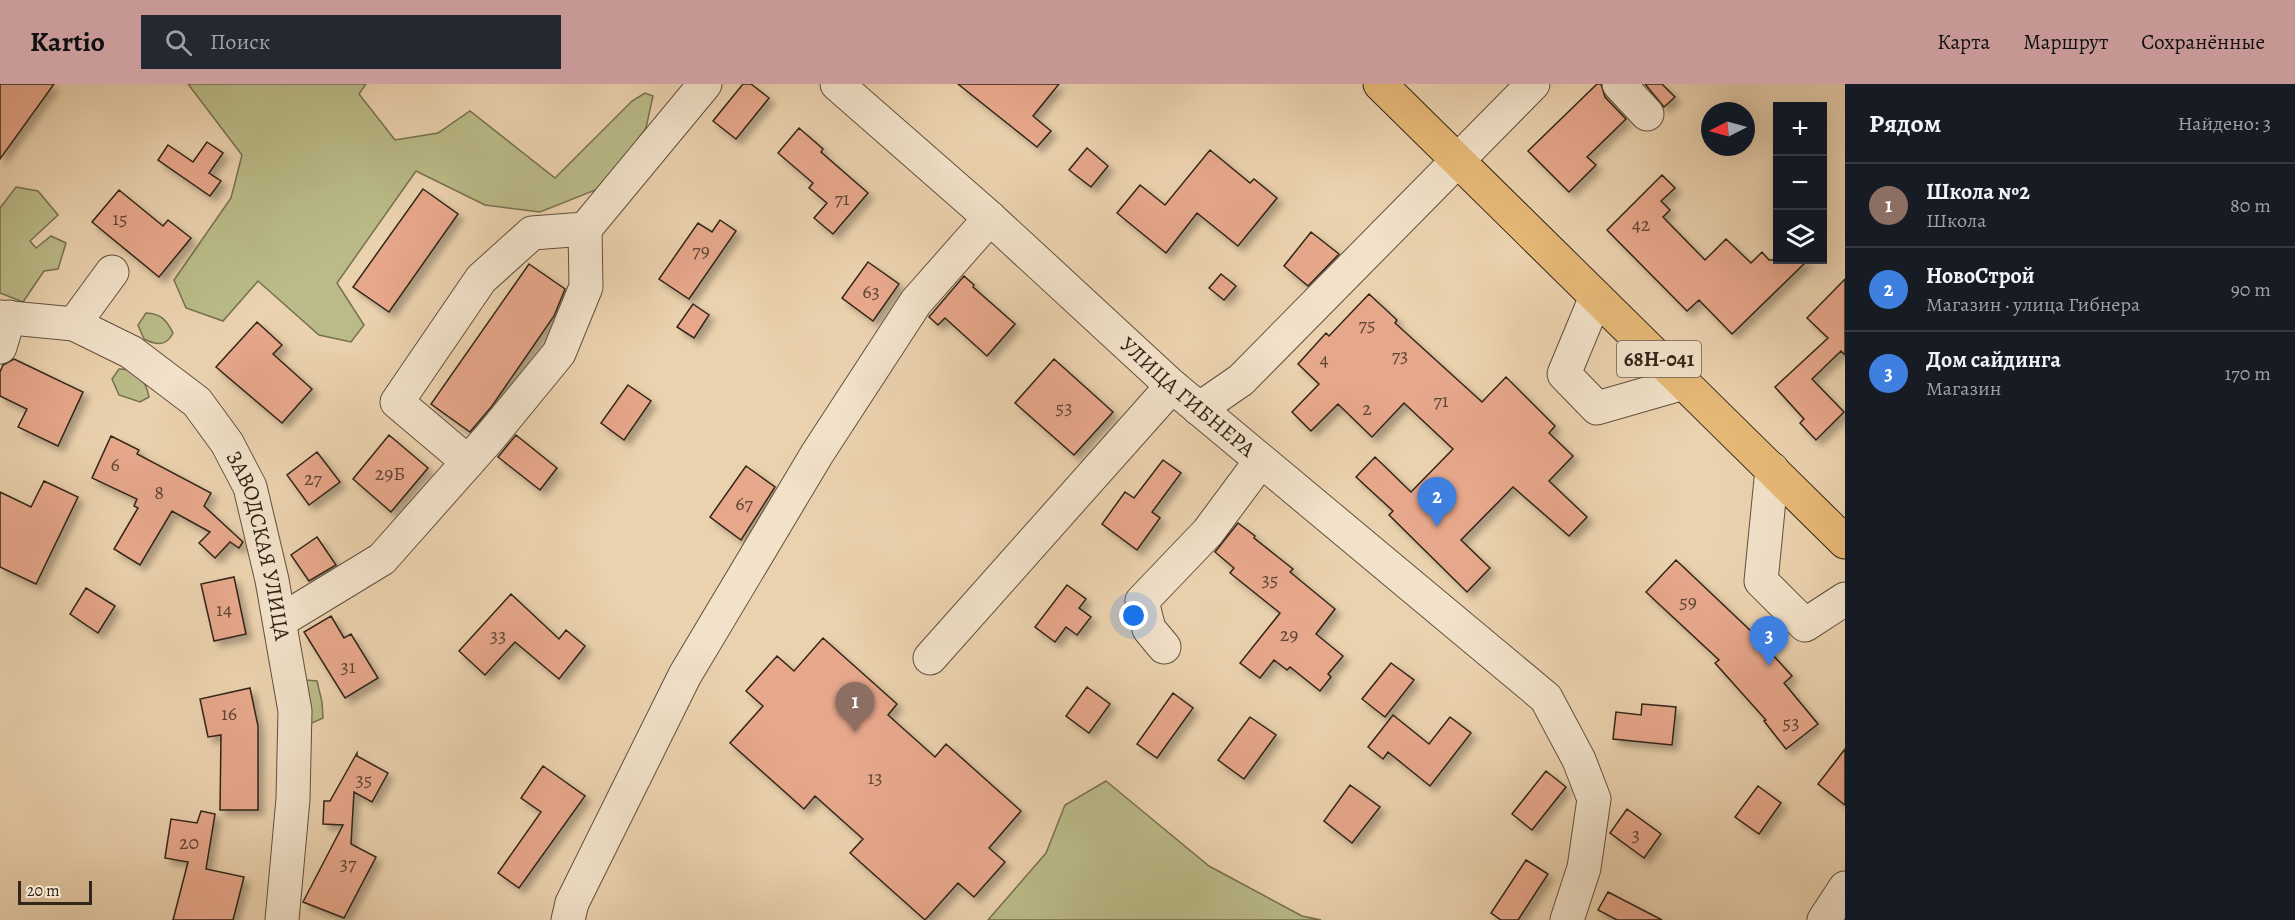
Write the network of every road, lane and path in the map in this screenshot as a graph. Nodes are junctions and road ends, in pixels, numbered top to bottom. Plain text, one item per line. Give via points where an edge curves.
1 (705, 84) edge
2 (837, 84) edge
3 (1380, 84) edge
4 (1533, 84) edge
5 (1619, 84) edge
6 (1647, 114) dead end
7 (1457, 160) junction
8 (990, 218) junction
9 (585, 229) junction
10 (112, 272) dead end
11 (1596, 297) junction
12 (74, 324) junction
13 (3, 327) edge
14 (1684, 383) junction
15 (1172, 386) junction
16 (1198, 409) junction
17 (468, 462) junction
18 (1260, 462) junction
19 (1772, 469) junction
20 (1845, 542) edge
21 (1845, 599) edge
22 (280, 621) junction
23 (1164, 647) dead end
24 (930, 658) dead end
25 (1845, 888) edge
26 (282, 920) edge
27 (568, 920) edge
28 (1568, 920) edge
29 (1824, 920) edge

1 - 9 street
2 - 8 street, УЛИЦА ГИБНЕРА
3 - 7 main road, 68Н-041
4 - 7 street
5 - 6 street
7 - 11 main road, 68Н-041
7 - 16 street via 1241,380
8 - 15 street, УЛИЦА ГИБНЕРА
8 - 27 street via 916,302 817,454 686,675 572,903
9 - 17 street via 586,287 559,353
9 - 17 street via 532,233 481,279 397,402
10 - 12 street
11 - 14 main road, 68Н-041
11 - 14 street via 1564,374 1597,408
12 - 13 street, ЗАВОДСКАЯ УЛИЦА
12 - 22 street, ЗАВОДСКАЯ УЛИЦА via 130,352 197,402 227,443 250,487
14 - 19 main road, 68Н-041
15 - 16 street, УЛИЦА ГИБНЕРА
15 - 24 street
16 - 18 street, УЛИЦА ГИБНЕРА
17 - 22 street via 382,560
18 - 23 street via 1208,532 1142,601 1149,629
18 - 28 street, УЛИЦА ГИБНЕРА via 1546,698 1579,760 1594,799 1584,868
19 - 20 main road, 68Н-041
19 - 21 street via 1761,581 1805,626
22 - 26 street, ЗАВОДСКАЯ УЛИЦА via 295,711 293,800
25 - 29 street

